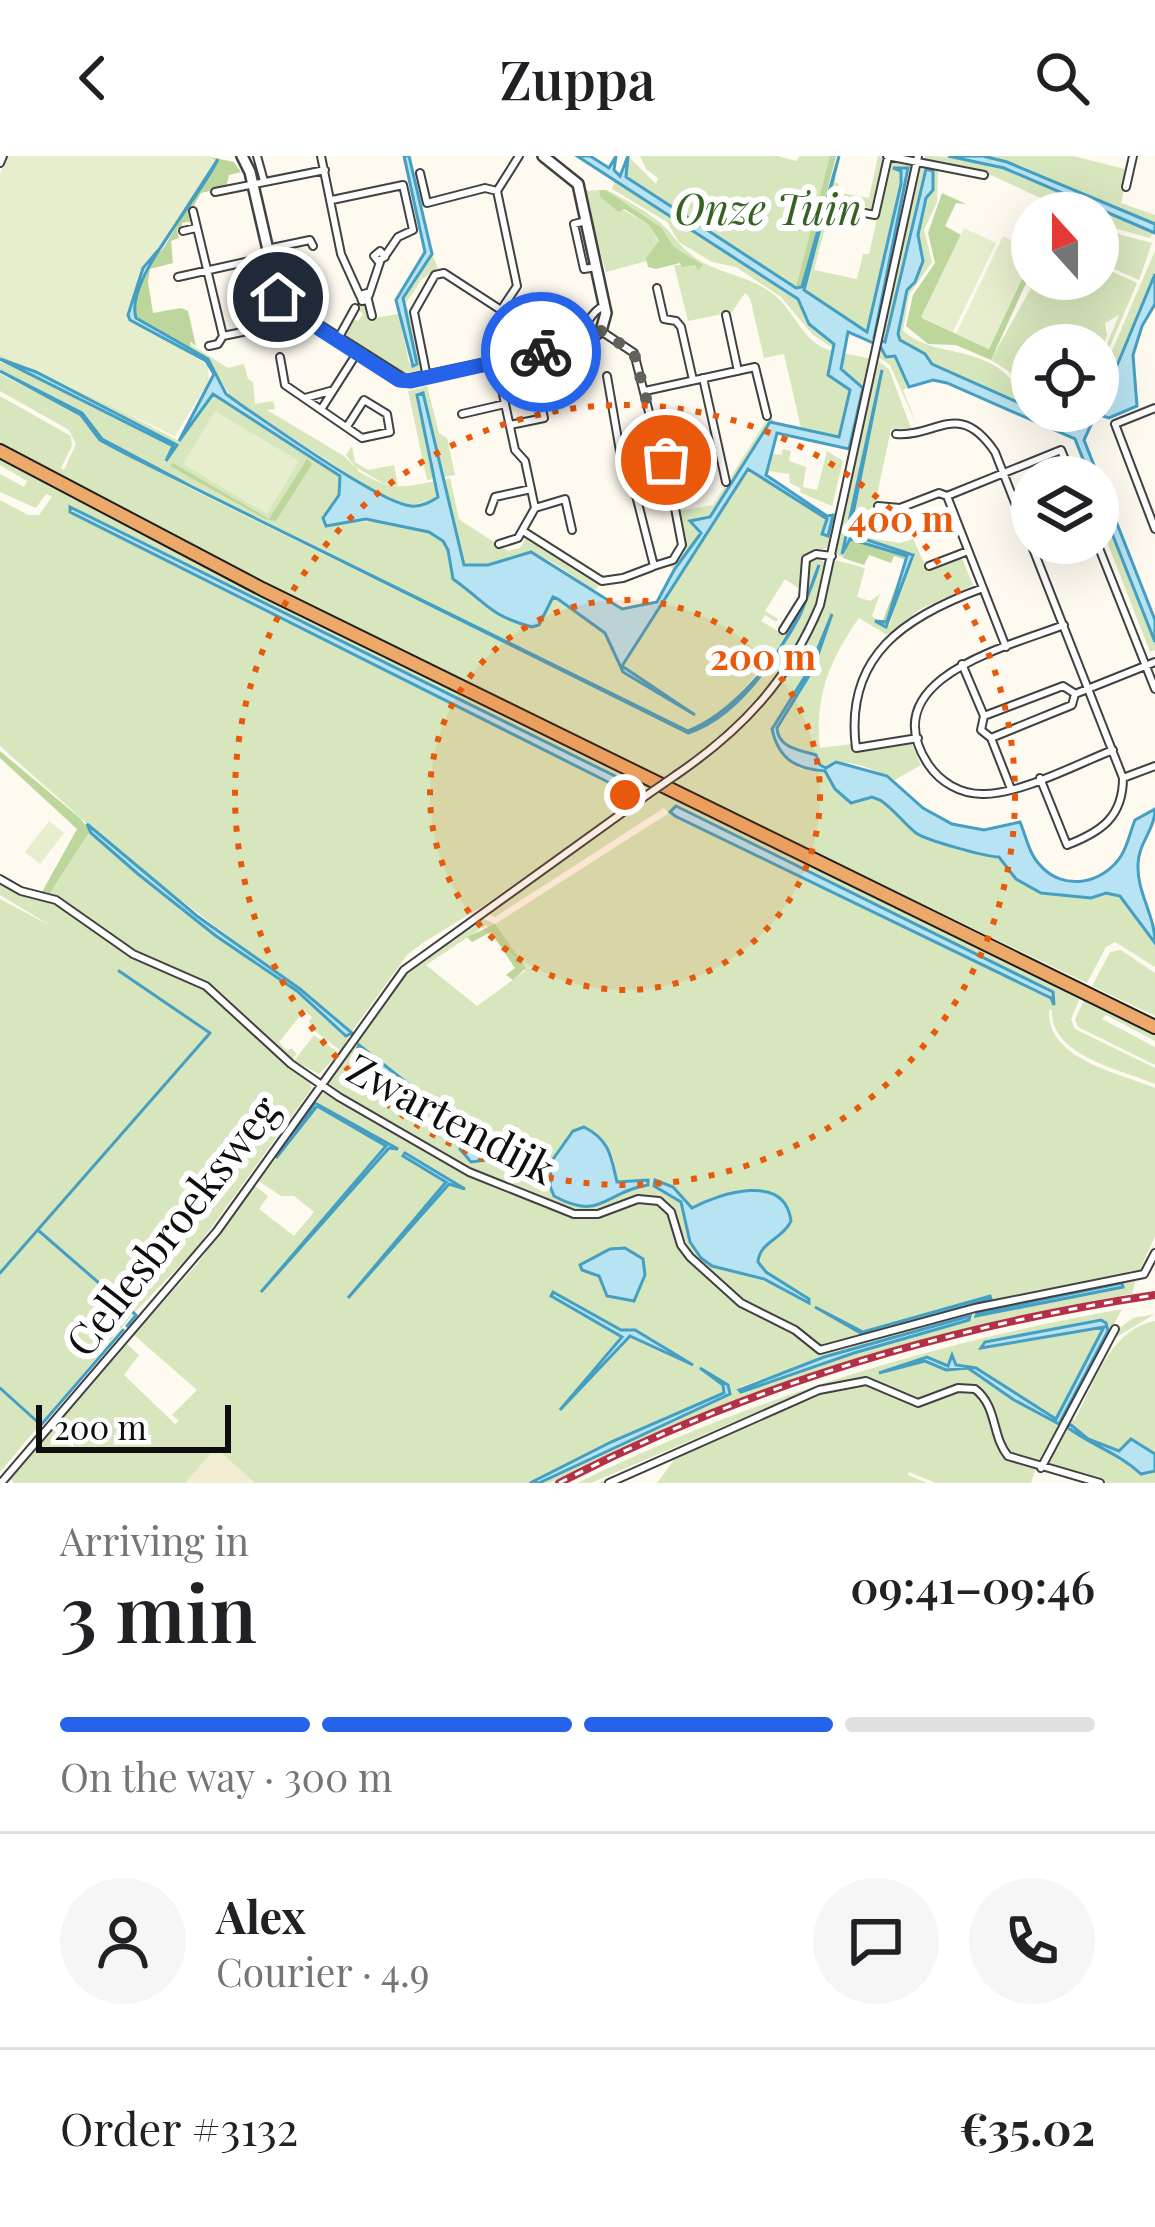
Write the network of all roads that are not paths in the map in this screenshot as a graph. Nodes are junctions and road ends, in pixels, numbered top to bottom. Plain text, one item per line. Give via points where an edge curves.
1 (242, 156) edge
2 (257, 156) edge
3 (321, 156) edge
4 (519, 156) edge
5 (544, 156) edge
6 (888, 156) edge
7 (1133, 156) edge
8 (918, 159) edge
9 (325, 170) junction
10 (420, 173) dead end
11 (984, 176) dead end
12 (259, 182) junction
13 (1126, 187) dead end
14 (496, 191) junction
15 (215, 192) dead end
16 (332, 200) junction
17 (835, 206) dead end
18 (193, 212) dead end
19 (196, 228) junction
20 (183, 231) dead end
21 (313, 246) dead end
22 (267, 253) junction
23 (205, 270) junction
24 (178, 277) dead end
25 (656, 288) dead end
26 (365, 297) junction
27 (604, 306) junction
28 (355, 308) dead end
29 (501, 310) junction
30 (372, 316) dead end
31 (726, 316) dead end
32 (252, 330) dead end
33 (601, 331) junction
34 (223, 336) junction
35 (337, 340) junction
36 (580, 344) junction
37 (209, 346) dead end
38 (357, 353) junction
39 (280, 358) dead end
40 (513, 358) junction
41 (496, 362) junction
42 (738, 371) junction
43 (607, 376) dead end
44 (427, 377) junction
45 (698, 379) junction
46 (332, 391) junction
47 (645, 391) junction
48 (538, 392) dead end
49 (305, 398) junction
50 (505, 404) junction
51 (322, 408) junction
52 (1155, 408) edge
53 (462, 413) dead end
54 (767, 416) dead end
55 (348, 424) junction
56 (510, 425) junction
57 (896, 434) dead end
58 (660, 444) junction
59 (0, 449) edge
60 (621, 452) junction
61 (1011, 470) edge
62 (1004, 473) junction
63 (726, 482) dead end
64 (531, 489) junction
65 (947, 496) junction
66 (878, 506) dead end
67 (536, 508) junction
68 (490, 511) dead end
69 (572, 530) dead end
70 (1155, 530) edge
71 (523, 531) junction
72 (499, 544) dead end
73 (968, 550) junction
74 (832, 556) junction
75 (1106, 564) edge
76 (654, 566) junction
77 (929, 566) dead end
78 (983, 588) junction
79 (1064, 626) junction
80 (783, 630) dead end
81 (1006, 647) junction
82 (962, 664) junction
83 (1150, 664) edge
84 (1089, 688) junction
85 (1155, 689) edge
86 (1075, 694) junction
87 (984, 716) junction
88 (918, 738) junction
89 (992, 738) junction
90 (1112, 750) junction
91 (1155, 766) edge
92 (1040, 778) junction
93 (1123, 778) junction
94 (1012, 789) junction
95 (0, 879) edge
96 (1155, 1025) edge
97 (322, 1084) junction
98 (1155, 1253) edge
99 (1115, 1330) dead end
100 (1041, 1468) junction
101 (1, 1483) edge
102 (609, 1483) edge
103 (1100, 1483) edge

1 - 12 street
2 - 12 street
3 - 9 street
4 - 14 street
5 - 27 street via 575,180
6 - 8 street
6 - 17 street via 875,215
7 - 13 street
8 - 11 street
8 - 74 street, Cellesbroeksweg
9 - 12 street
9 - 16 street
10 - 14 street via 427,203
12 - 15 street
12 - 22 street
14 - 29 street via 517,286
16 - 26 street via 344,263
16 - 26 street via 403,184 413,230 382,259
18 - 19 street
19 - 20 street
19 - 23 street
21 - 22 street via 310,240
22 - 23 street
22 - 35 street via 280,302
23 - 24 street
23 - 34 street
25 - 45 street via 664,319 681,327
26 - 30 street
27 - 33 street
27 - 36 street
28 - 35 street
29 - 40 street
29 - 44 street via 435,275 414,310
31 - 42 street
32 - 34 street
33 - 36 street
33 - 47 street via 634,353
34 - 37 street
35 - 38 street
36 - 40 street
38 - 44 street via 399,380
38 - 46 street
39 - 49 street via 285,385
40 - 41 street
41 - 44 street
41 - 50 street
42 - 45 street
42 - 54 street via 755,367
43 - 60 street
45 - 47 street
45 - 63 street
46 - 49 street
46 - 51 street
47 - 58 street
48 - 56 street via 544,418
49 - 51 street
50 - 53 street
50 - 56 street
51 - 55 street
52 - 70 street via 1115,424
55 - 55 street via 362,438 390,431 387,414 364,400
56 - 64 street
57 - 62 street via 963,425 988,442
58 - 60 street
58 - 76 street via 682,544 673,560
59 - 96 highway
60 - 76 street
61 - 62 street
62 - 65 street
62 - 79 street
64 - 67 street
64 - 68 street via 495,497
65 - 66 street
65 - 73 street
67 - 69 street via 565,500
67 - 71 street
71 - 72 street
71 - 76 street via 602,581
73 - 77 street
73 - 78 street
74 - 80 street, Cellesbroeksweg via 806,559 804,594
74 - 97 street, Cellesbroeksweg, bridge via 806,639 772,693 729,736 412,962
75 - 83 street
78 - 81 street
78 - 88 street via 908,622 863,680 856,748
79 - 81 street
79 - 84 street
81 - 82 street
82 - 87 street
82 - 88 street via 928,691
83 - 84 street
83 - 85 street
84 - 86 street
84 - 90 street
86 - 87 street via 1063,686
86 - 89 street via 1072,705
87 - 89 street via 981,730
88 - 94 street via 929,766 955,788
89 - 94 street
90 - 92 street
90 - 93 street
91 - 93 street
92 - 93 street via 1067,845 1108,823
92 - 94 street
95 - 97 street, Zwartendijk via 56,900 134,954 206,986
97 - 98 street, Zwartendijk via 469,1172 547,1207 587,1215 659,1201 690,1257 741,1303 823,1351 975,1308 1144,1274
97 - 101 street, Cellesbroeksweg via 217,1231
99 - 100 street
100 - 102 street via 1006,1454 992,1408 975,1389 918,1403 864,1381 797,1398
100 - 103 street

